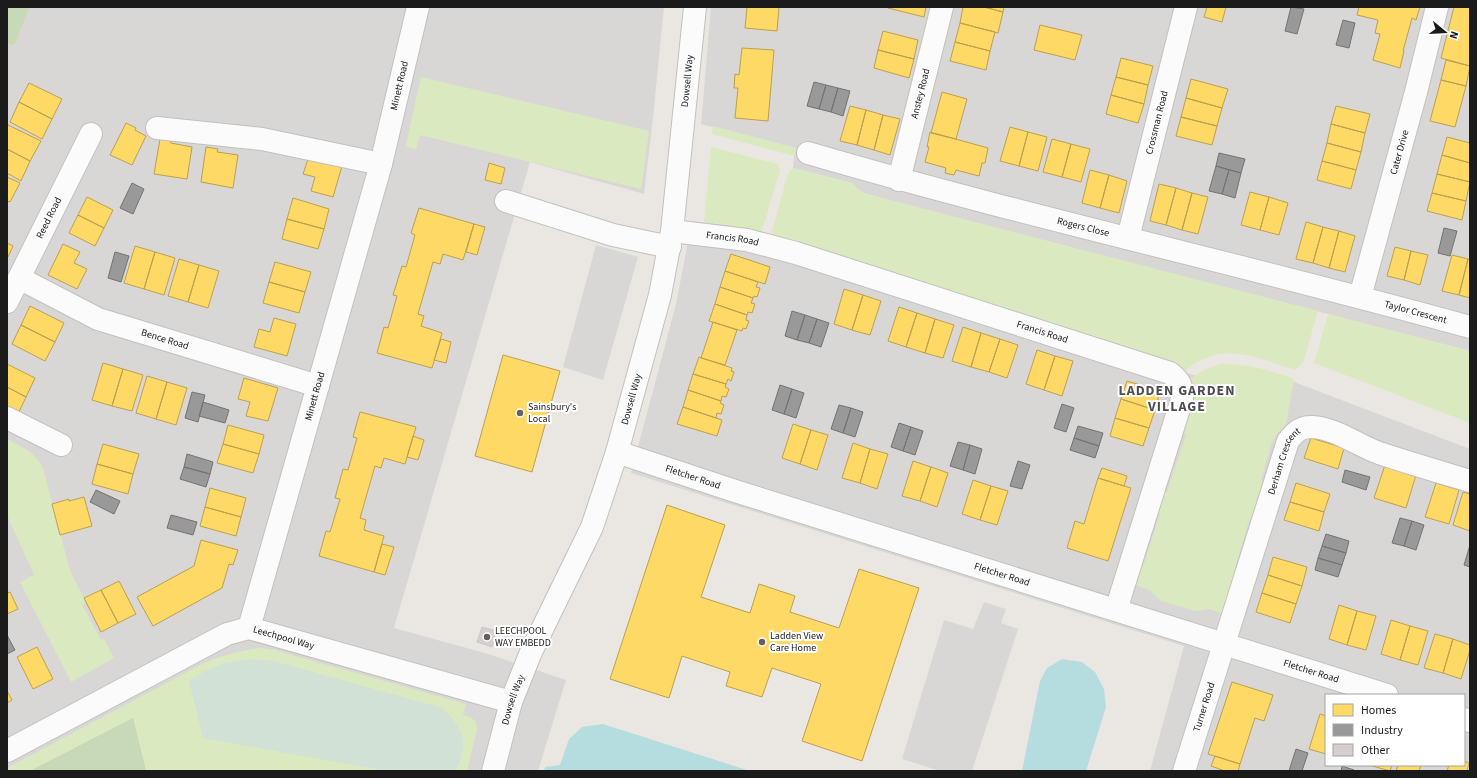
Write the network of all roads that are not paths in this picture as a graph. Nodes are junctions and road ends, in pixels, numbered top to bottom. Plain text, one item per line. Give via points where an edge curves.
1 (418, 7) edge
2 (695, 7) edge
3 (942, 7) edge
4 (1186, 7) edge
5 (1436, 7) edge
6 (157, 128) dead end
7 (91, 134) dead end
8 (808, 153) dead end
9 (381, 164) junction
10 (899, 180) junction
11 (506, 201) dead end
12 (1128, 238) junction
13 (671, 239) junction
14 (19, 278) junction
15 (1360, 297) junction
16 (7, 302) edge
17 (1470, 327) edge
18 (318, 386) junction
19 (7, 418) edge
20 (61, 445) dead end
21 (617, 452) junction
22 (1470, 481) edge
23 (1116, 610) junction
24 (249, 628) junction
25 (1224, 644) junction
26 (1384, 694) edge
27 (511, 702) junction
28 (7, 751) edge
29 (492, 771) edge
30 (1184, 771) edge

1 - 9 street, Minett Road
2 - 13 street, Dowsell Way
3 - 10 street, Anstey Road
4 - 12 street, Crossman Road
5 - 15 street, Cater Drive via 1416,92
6 - 9 street via 262,139
7 - 14 street, Reed Road
8 - 10 street, Rogers Close
9 - 18 street, Minett Road
10 - 12 street, Rogers Close
11 - 13 street, Francis Road via 613,235
12 - 15 street, Rogers Close
13 - 21 street, Dowsell Way via 660,295
13 - 23 street, Francis Road via 747,240 796,253 1170,373 1178,379 1182,388 1182,399
14 - 16 street, Reed Road
14 - 18 street, Bence Road via 98,319
15 - 17 street, Taylor Crescent
18 - 24 street, Minett Road
19 - 20 street
21 - 23 street, Fletcher Road
21 - 27 street, Dowsell Way via 592,527 531,652
22 - 25 street, Derham Crescent via 1377,452 1328,430 1312,427 1299,429 1288,441
23 - 25 street, Fletcher Road
24 - 27 street, Leechpool Way
24 - 28 street, Leechpool Way via 227,634
25 - 26 street, Fletcher Road
25 - 30 street, Turner Road
27 - 29 street, Dowsell Way

